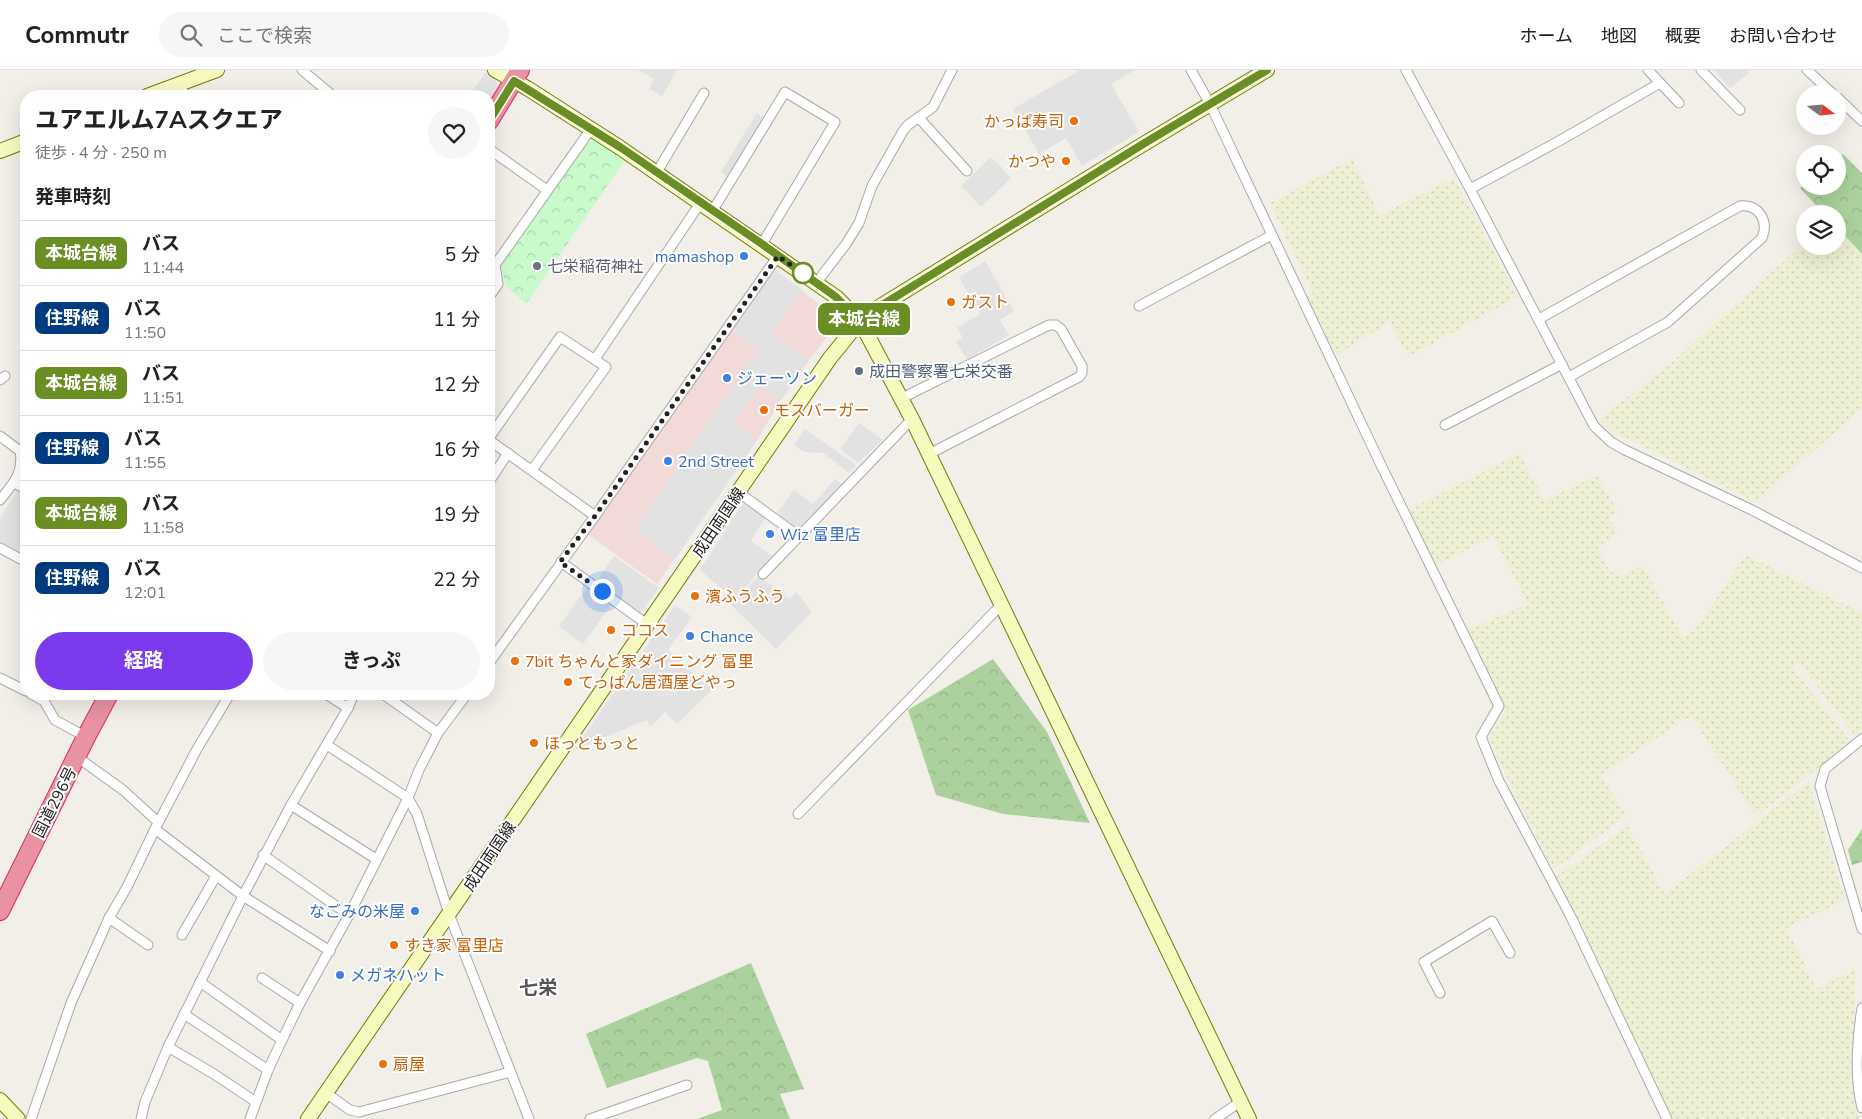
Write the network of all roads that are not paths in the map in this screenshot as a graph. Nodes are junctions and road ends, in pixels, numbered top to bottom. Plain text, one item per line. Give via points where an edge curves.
1 (217, 70) edge
2 (302, 70) edge
3 (495, 70) edge
4 (952, 70) edge
5 (1191, 70) edge
6 (1267, 70) edge
7 (1406, 70) edge
8 (1648, 70) edge
9 (1700, 70) edge
10 (1807, 70) edge
11 (517, 75) edge
12 (1660, 83) junction
13 (1824, 85) edge
14 (183, 90) edge
15 (326, 90) edge
16 (704, 93) dead end
17 (1679, 103) dead end
18 (1210, 104) junction
19 (1846, 106) edge
20 (495, 110) edge
21 (1740, 110) dead end
22 (919, 118) junction
23 (1862, 121) edge
24 (590, 128) junction
25 (20, 144) edge
26 (0, 151) edge
27 (495, 153) edge
28 (966, 171) dead end
29 (656, 172) junction
30 (1470, 189) junction
31 (548, 190) junction
32 (707, 206) junction
33 (1272, 235) junction
34 (762, 244) junction
35 (778, 256) junction
36 (817, 282) junction
37 (495, 288) edge
38 (1139, 306) dead end
39 (1539, 319) junction
40 (860, 322) junction
41 (596, 359) junction
42 (1562, 364) junction
43 (1569, 377) junction
44 (902, 398) junction
45 (912, 419) junction
46 (1445, 425) dead end
47 (495, 430) edge
48 (0, 436) edge
49 (495, 443) edge
50 (20, 451) edge
51 (508, 453) junction
52 (929, 454) junction
53 (20, 469) edge
54 (532, 470) junction
55 (495, 473) edge
56 (14, 483) junction
57 (20, 486) edge
58 (738, 492) junction
59 (0, 500) edge
60 (595, 516) junction
61 (800, 537) junction
62 (0, 548) edge
63 (20, 559) edge
64 (560, 562) junction
65 (1862, 568) edge
66 (763, 574) dead end
67 (1002, 604) junction
68 (648, 625) junction
69 (495, 654) edge
70 (0, 678) edge
71 (20, 689) edge
72 (42, 700) edge
73 (106, 700) edge
74 (226, 700) edge
75 (335, 700) edge
76 (351, 700) edge
77 (391, 700) edge
78 (463, 700) edge
79 (348, 708) junction
80 (438, 734) junction
81 (86, 737) junction
82 (1862, 739) edge
83 (327, 745) junction
84 (76, 757) junction
85 (408, 798) junction
86 (291, 806) junction
87 (798, 814) dead end
88 (156, 826) junction
89 (263, 855) junction
90 (376, 858) junction
91 (216, 876) junction
92 (243, 896) junction
93 (0, 911) edge
94 (449, 914) junction
95 (349, 915) junction
96 (109, 918) junction
97 (1862, 929) edge
98 (182, 935) dead end
99 (148, 945) dead end
100 (330, 951) junction
101 (1510, 953) dead end
102 (262, 978) dead end
103 (200, 982) junction
104 (1440, 993) dead end
105 (300, 1003) junction
106 (1862, 1008) edge
107 (184, 1014) junction
108 (282, 1040) junction
109 (168, 1047) junction
110 (268, 1070) junction
111 (510, 1072) junction
112 (687, 1085) dead end
113 (326, 1093) junction
114 (0, 1100) edge
115 (256, 1102) junction
116 (1240, 1102) junction
117 (1862, 1108) edge
118 (18, 1119) edge
119 (32, 1119) edge
120 (140, 1119) edge
121 (250, 1119) edge
122 (308, 1119) edge
123 (529, 1119) edge
124 (590, 1119) edge
125 (1215, 1119) edge
126 (1249, 1119) edge
127 (1666, 1119) edge

1 - 14 main road
2 - 15 street
3 - 11 main road
4 - 22 street via 933,107
5 - 18 street
6 - 18 main road, 成田両国線
7 - 30 street
8 - 12 street
9 - 21 street
10 - 13 street
11 - 20 highway
11 - 24 main road
12 - 17 street
12 - 30 street
16 - 29 street
18 - 33 street
18 - 40 main road, 成田両国線 via 879,307
19 - 23 street
22 - 28 street
22 - 36 street via 904,131 872,186 859,223
24 - 29 main road
24 - 31 street
25 - 26 main road
27 - 31 street
29 - 32 main road
30 - 39 street
31 - 37 street via 496,265 498,284
32 - 34 main road
32 - 34 street via 785,92 835,122
32 - 41 street
33 - 38 street
33 - 127 street via 1499,706 1482,737 1500,781 1571,917
34 - 35 main road
35 - 36 main road
35 - 60 street
36 - 40 main road
39 - 42 street
39 - 43 street via 1740,206 1748,205 1760,213 1765,225 1762,238 1668,322
40 - 44 main road
40 - 58 main road, 成田両国線 via 830,358
41 - 47 street via 560,336
41 - 54 street via 606,367
42 - 43 street
42 - 46 street
43 - 65 street via 1594,426 1611,442
44 - 45 main road
44 - 52 street via 1050,325 1061,329 1082,366 1079,377
45 - 52 main road
45 - 61 street
48 - 50 street
49 - 51 street
51 - 54 street
51 - 55 street
52 - 67 main road
53 - 56 street
54 - 60 street
56 - 57 street
56 - 59 street
58 - 61 street
58 - 68 main road, 成田両国線
60 - 64 street
61 - 66 street
62 - 63 street
64 - 68 street
64 - 69 street
67 - 87 street
67 - 116 main road
68 - 94 main road, 成田両国線
70 - 71 street
72 - 81 street via 55,720
73 - 81 highway, 国道296号
74 - 88 street
75 - 79 street
76 - 79 street
77 - 80 street
78 - 80 street
79 - 83 street
80 - 85 street
81 - 84 highway, 国道296号
82 - 97 street via 1825,769 1820,786
83 - 85 street
83 - 86 street
84 - 88 street via 123,790
84 - 93 highway, 国道296号
85 - 90 street
85 - 94 street via 417,814
86 - 89 street
86 - 90 street
88 - 91 street
88 - 96 street
89 - 92 street
89 - 95 street
90 - 95 street
91 - 92 street
91 - 98 street
92 - 100 street
92 - 103 street
94 - 111 street
94 - 113 main road, 成田両国線
95 - 100 street
96 - 99 street
96 - 119 street via 71,1004
100 - 105 street
101 - 104 street via 1492,921 1424,962
102 - 105 street
103 - 107 street
103 - 108 street
105 - 108 street
106 - 117 street via 1858,1084
107 - 109 street
107 - 110 street
108 - 110 street
109 - 115 street
109 - 120 street
110 - 115 street
111 - 113 street via 359,1112 350,1110
111 - 123 street
112 - 124 street
113 - 122 main road, 成田両国線
114 - 118 main road
115 - 121 street
116 - 125 street
116 - 126 main road

